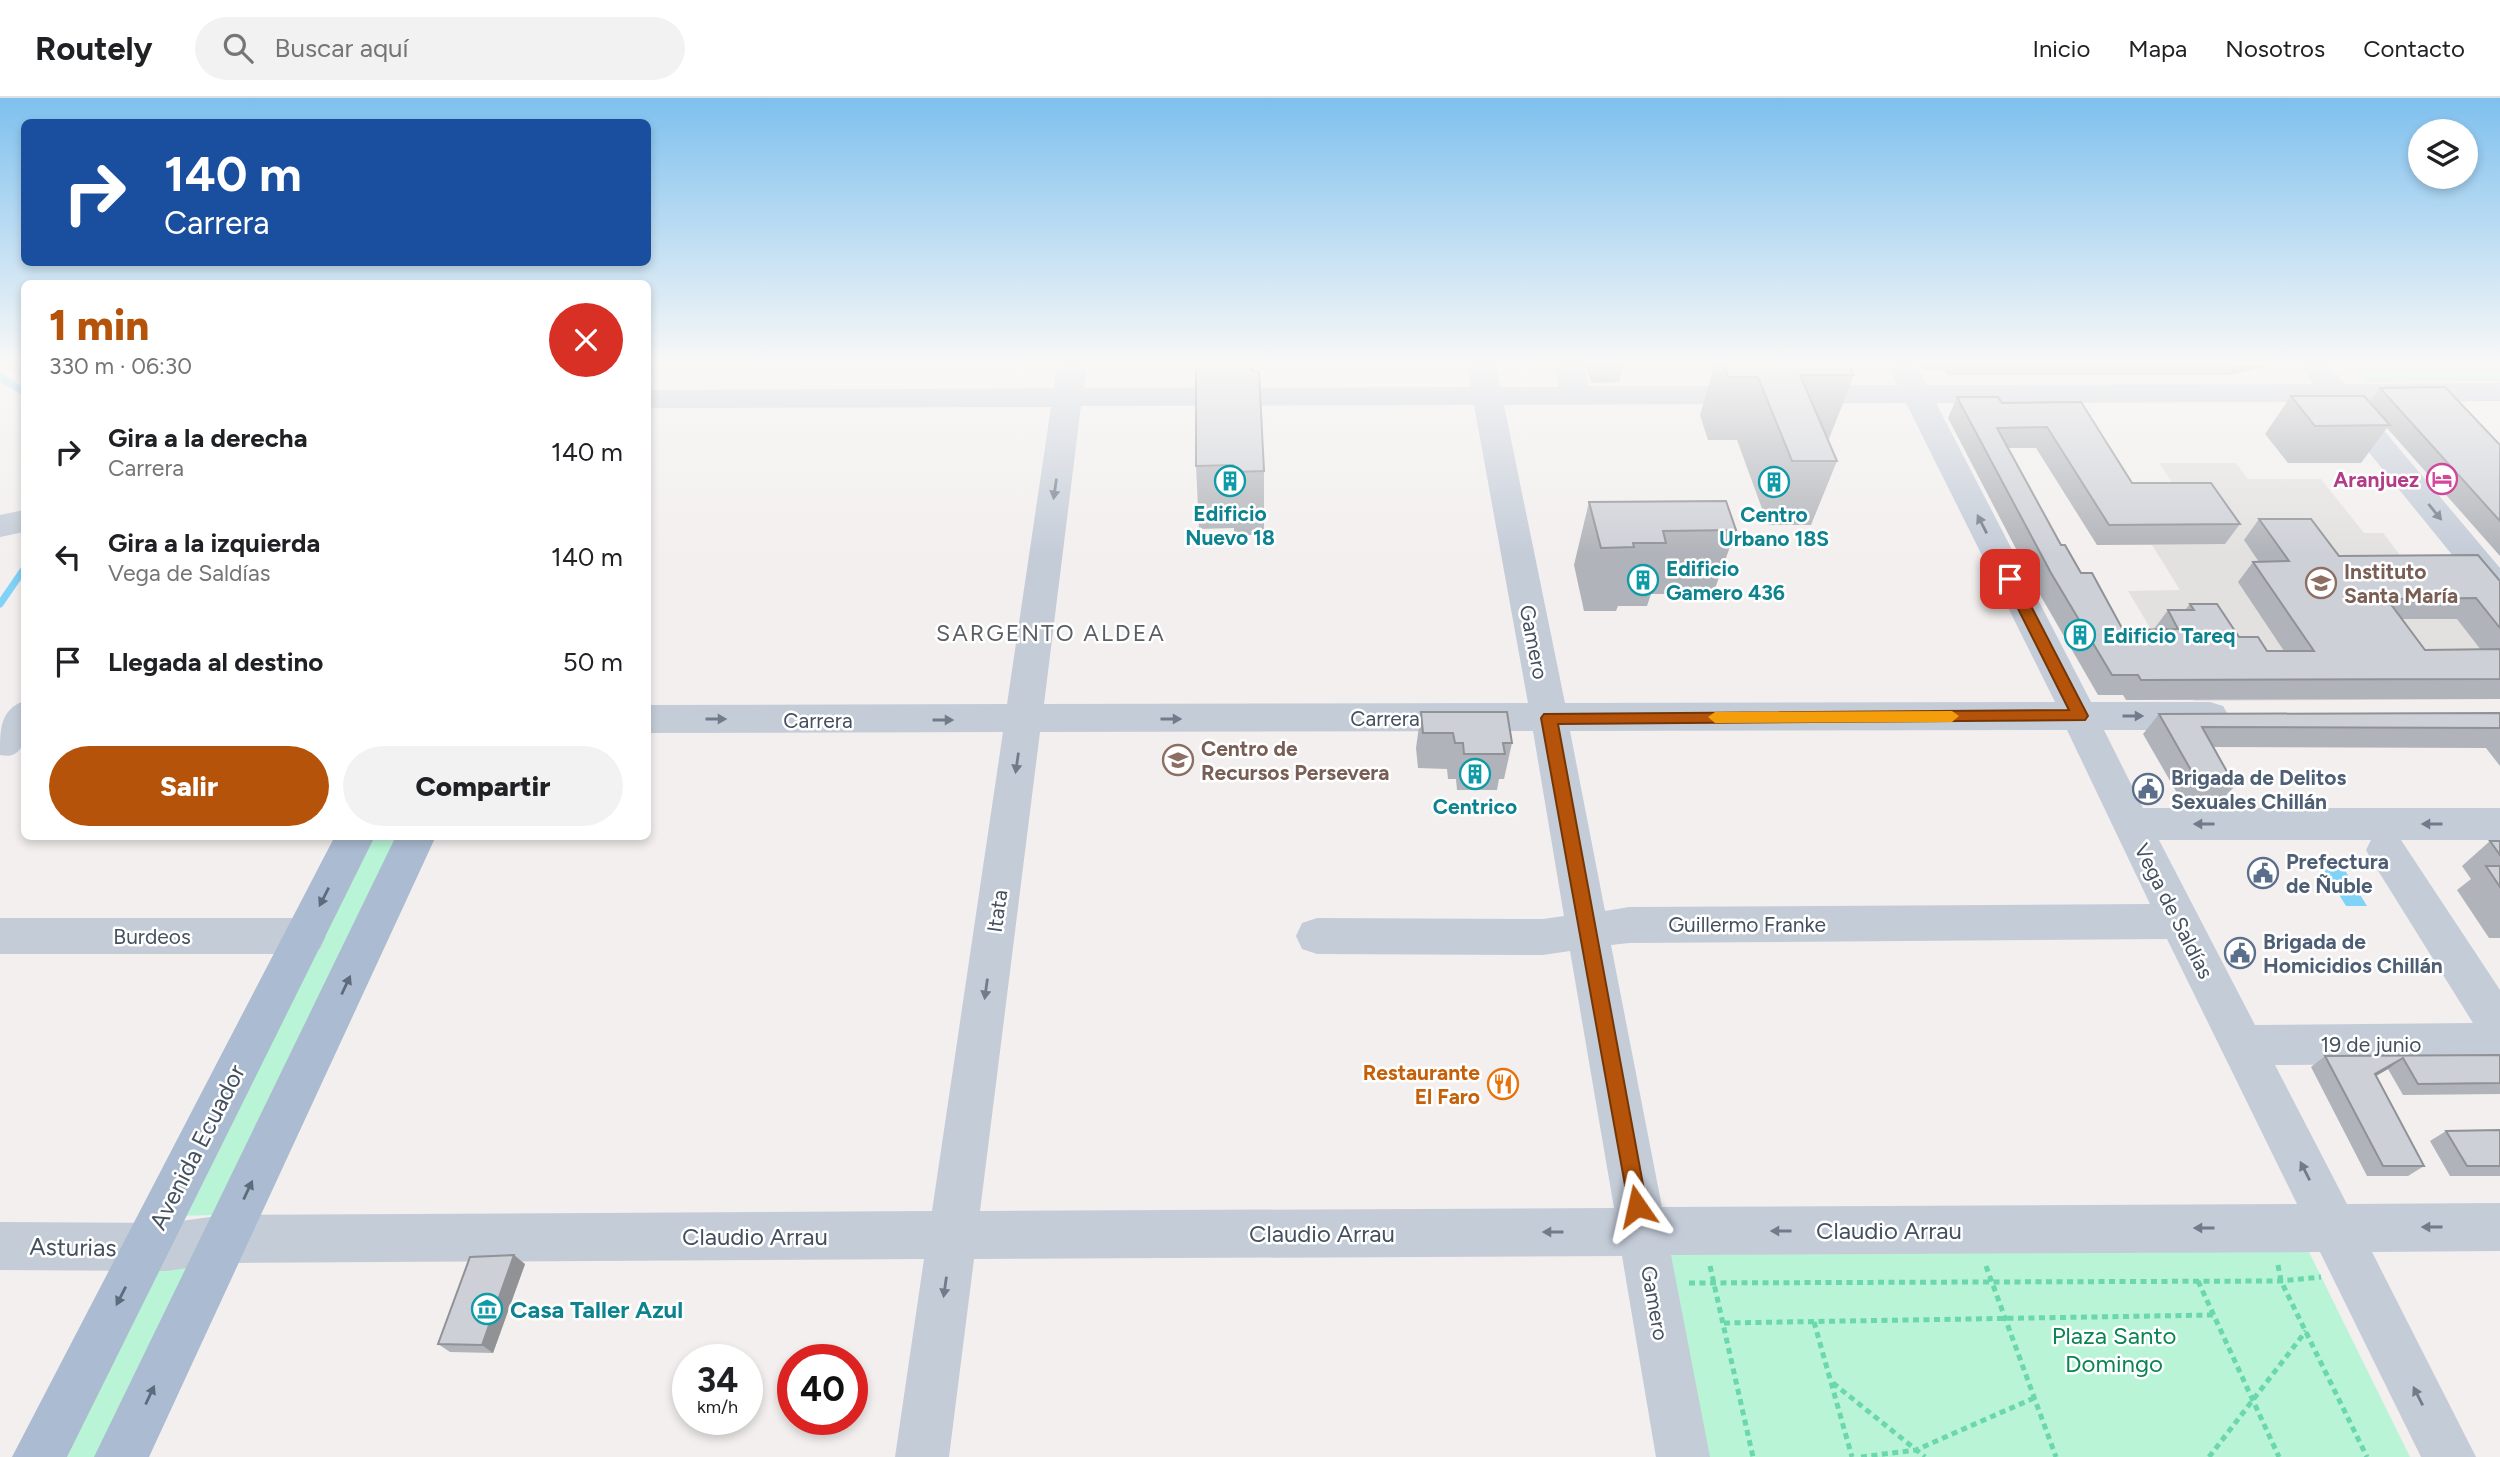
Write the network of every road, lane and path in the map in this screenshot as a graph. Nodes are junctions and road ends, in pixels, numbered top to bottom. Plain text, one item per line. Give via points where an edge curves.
1 (1064, 427) edge
2 (1493, 427) edge
3 (1933, 427) edge
4 (2365, 427) edge
5 (21, 522) edge
6 (0, 526) edge
7 (2500, 591) edge
8 (2080, 716) junction
9 (2248, 716) edge
10 (1549, 718) junction
11 (651, 719) edge
12 (1023, 720) junction
13 (2130, 824) junction
14 (2500, 824) edge
15 (353, 840) edge
16 (414, 840) edge
17 (2386, 850) dead end
18 (2179, 921) junction
19 (1587, 931) junction
20 (0, 936) edge
21 (305, 936) junction
22 (1317, 936) dead end
23 (2500, 1028) edge
24 (2500, 1043) edge
25 (2242, 1045) junction
26 (2500, 1227) edge
27 (2269, 1228) junction
28 (2334, 1228) junction
29 (1971, 1230) junction
30 (1642, 1231) junction
31 (1700, 1231) junction
32 (952, 1235) junction
33 (225, 1239) junction
34 (0, 1246) edge
35 (146, 1248) junction
36 (2357, 1273) junction
37 (1651, 1281) junction
38 (2198, 1281) junction
39 (2281, 1281) junction
40 (1993, 1282) junction
41 (1716, 1284) junction
42 (2214, 1315) junction
43 (2007, 1320) junction
44 (1814, 1322) junction
45 (1724, 1324) junction
46 (2306, 1331) junction
47 (1831, 1382) junction
48 (2034, 1398) junction
49 (2252, 1400) junction
50 (1916, 1450) junction
51 (39, 1457) edge
52 (121, 1457) edge
53 (922, 1457) edge
54 (1683, 1457) edge
55 (1753, 1457) edge
56 (1852, 1457) edge
57 (1861, 1457) edge
58 (1925, 1457) edge
59 (2056, 1457) edge
60 (2209, 1457) edge
61 (2279, 1457) edge
62 (2367, 1457) edge
63 (2449, 1457) edge

1 -> 12 street, Itata
2 - 10 street, Gamero
8 -> 3 street, Vega de Saldías
4 -> 7 street
5 - 6 street
8 -> 9 street, Carrera
8 - 10 street, Carrera
8 - 13 street, Vega de Saldías
12 -> 10 street, Carrera
10 - 19 street, Gamero
11 -> 12 street, Carrera
12 -> 32 street, Itata
14 -> 13 street
13 - 18 street, Vega de Saldías
15 -> 21 main road, Avenida Ecuador
33 -> 16 main road
17 - 23 street
18 - 19 street, Guillermo Franke via 1629,925
18 - 25 street, Vega de Saldías
19 - 22 street, Guillermo Franke via 1543,937
19 - 30 street, Gamero
20 - 21 street, Burdeos
21 - 35 main road, Avenida Ecuador
24 - 25 street, 19 de junio
28 -> 25 street, Vega de Saldías
26 -> 28 street, Claudio Arrau
27 - 28 street, Claudio Arrau
27 -> 29 street, Claudio Arrau
27 - 39 path
28 - 36 street, Vega de Saldías
29 -> 31 street, Claudio Arrau
29 - 40 path
30 - 31 street, Claudio Arrau
30 -> 32 street, Claudio Arrau
30 - 37 street, Gamero
31 - 41 path
32 - 33 street, Claudio Arrau
32 -> 53 street, Itata
33 - 35 street, Claudio Arrau
52 -> 33 main road
34 - 35 street, Asturias
35 -> 51 main road, Avenida Ecuador
36 - 39 path
63 -> 36 street, Vega de Saldías
37 - 41 path
37 - 54 street, Gamero
38 - 39 path
38 - 40 path
38 - 42 path
39 - 46 path
40 - 41 path
40 - 43 path
41 - 45 path
42 - 43 path
42 - 49 path
43 - 44 path
43 - 48 path
44 - 45 path
44 - 47 path
45 - 55 path
46 - 49 path
46 - 62 path
47 - 50 path
47 - 56 path
48 - 50 path
48 - 59 path
49 - 60 path
49 - 61 path
50 - 57 path
50 - 58 path

